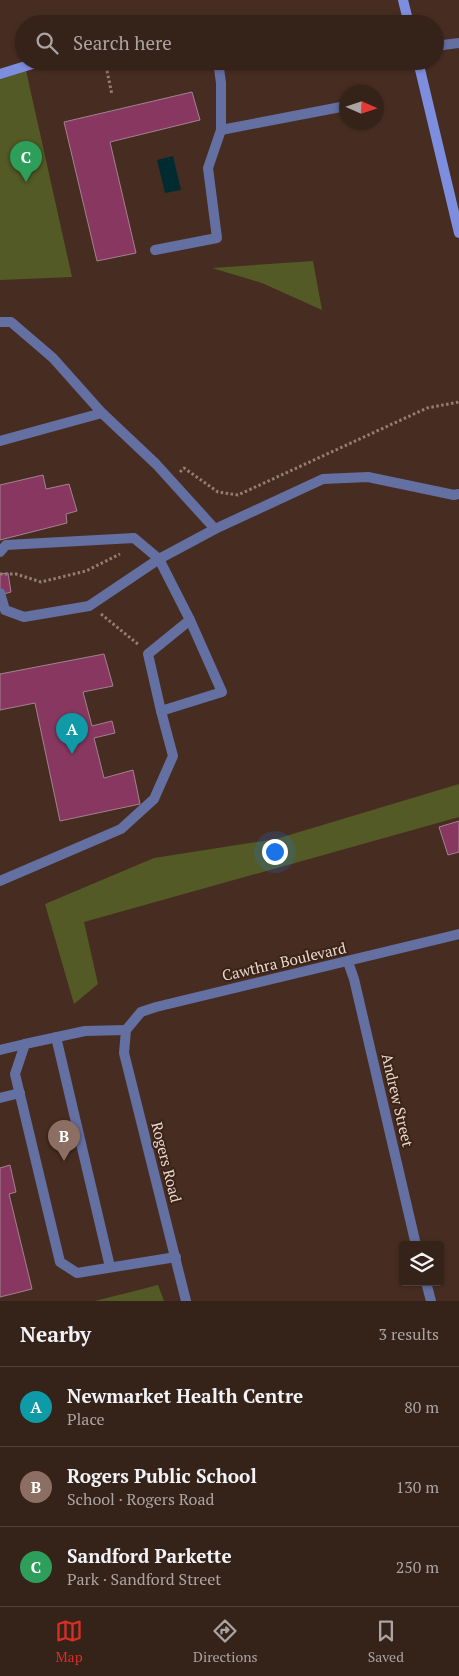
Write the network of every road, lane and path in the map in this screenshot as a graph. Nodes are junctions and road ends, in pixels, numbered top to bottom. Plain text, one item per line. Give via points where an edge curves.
1 (403, 0) edge
2 (407, 15) edge
3 (459, 42) edge
4 (444, 44) edge
5 (15, 67) edge
6 (1, 70) edge
7 (107, 70) edge
8 (219, 70) edge
9 (420, 70) edge
10 (112, 95) dead end
11 (339, 107) edge
12 (220, 130) junction
13 (459, 233) edge
14 (155, 250) dead end
15 (0, 322) edge
16 (459, 402) edge
17 (102, 413) junction
18 (0, 440) edge
19 (171, 482) junction
20 (459, 494) edge
21 (215, 529) junction
22 (140, 543) junction
23 (0, 552) edge
24 (159, 559) junction
25 (0, 574) edge
26 (0, 593) edge
27 (89, 606) junction
28 (190, 620) junction
29 (148, 654) junction
30 (161, 711) junction
31 (0, 881) edge
32 (459, 934) edge
33 (348, 962) junction
34 (126, 1030) junction
35 (56, 1037) junction
36 (25, 1044) junction
37 (0, 1050) edge
38 (20, 1093) junction
39 (0, 1098) edge
40 (415, 1241) edge
41 (176, 1256) junction
42 (110, 1267) junction
43 (427, 1286) edge
44 (186, 1301) edge
45 (431, 1301) edge

1 - 2 main road
3 - 4 street
5 - 6 main road
7 - 10 path
8 - 12 street
9 - 13 main road
11 - 12 street
12 - 14 street via 208,168 217,238
15 - 17 street via 11,322 53,358
16 - 19 path via 427,408 238,495 218,492 184,468
17 - 18 street
17 - 19 street
19 - 21 street
20 - 21 street via 368,477 323,479
21 - 24 street
22 - 23 street via 134,538 6,545
22 - 24 street
22 - 25 path via 86,572 40,582 16,574
24 - 27 street
24 - 28 street
26 - 27 street via 5,610 24,617
27 - 29 path
28 - 29 street
28 - 30 street via 222,692
29 - 30 street
30 - 31 street via 173,756 154,799 121,829
32 - 33 street, Cawthra Boulevard
33 - 34 street, Cawthra Boulevard via 156,1007 141,1012
33 - 40 street, Andrew Street
34 - 35 street via 85,1031
34 - 41 street, Rogers Road via 124,1053
35 - 36 street
35 - 42 street
36 - 37 street
36 - 38 street via 15,1074
38 - 39 street
38 - 42 street via 60,1262 77,1273
41 - 42 street
41 - 44 street, Rogers Road
43 - 45 street

